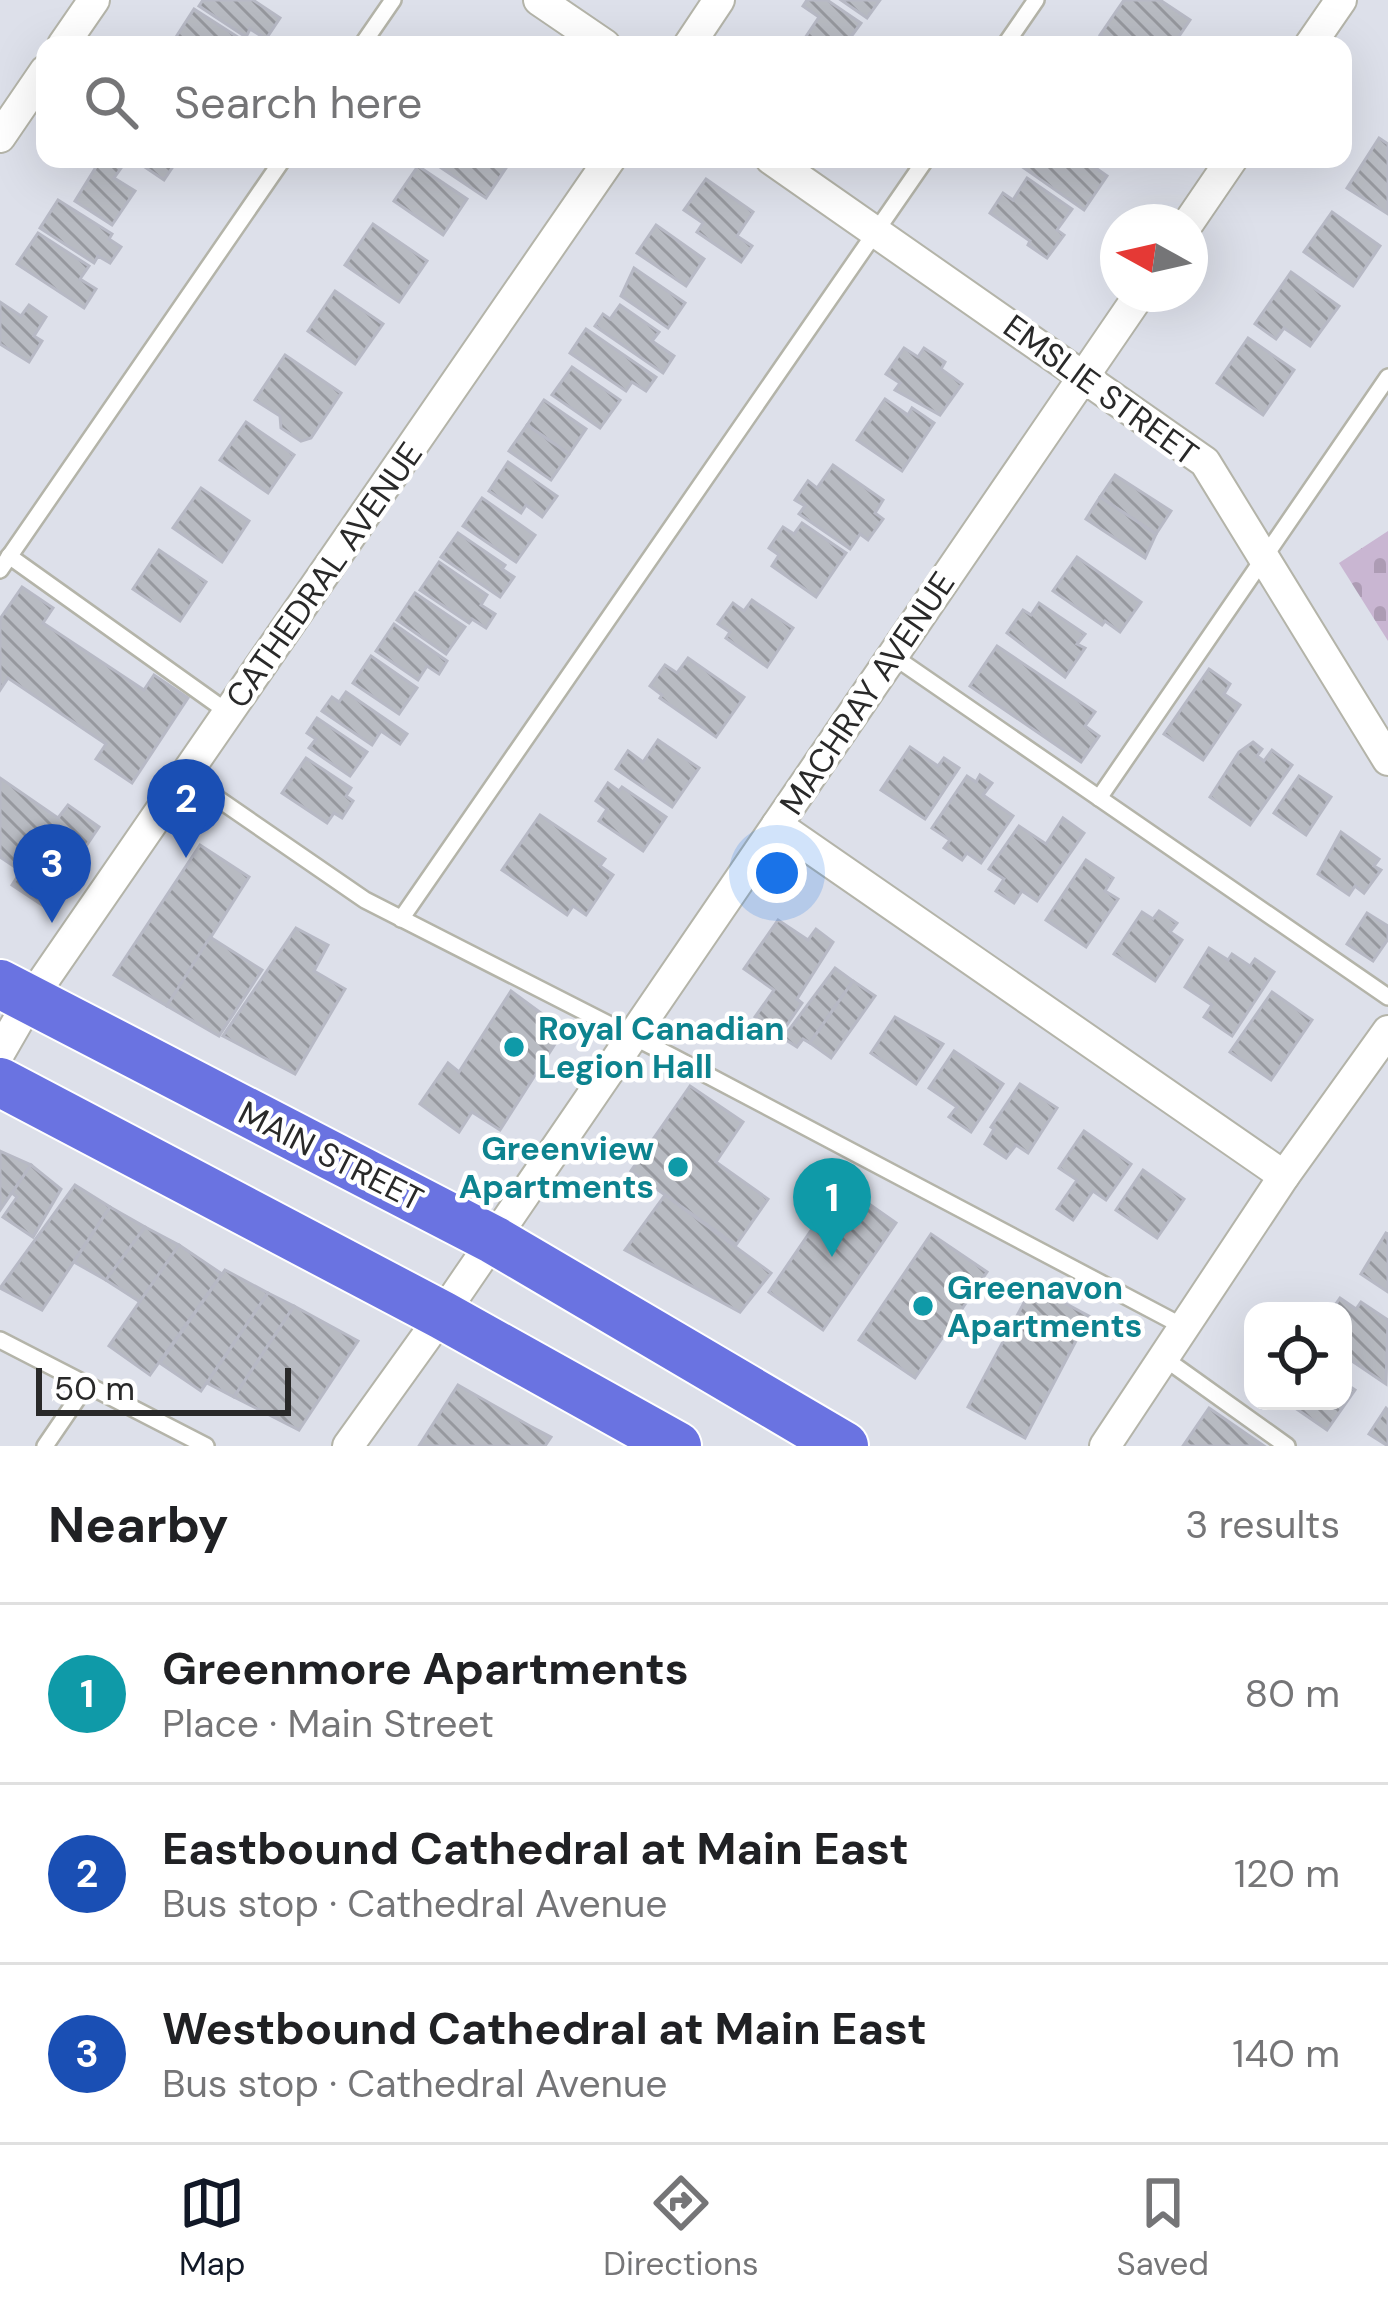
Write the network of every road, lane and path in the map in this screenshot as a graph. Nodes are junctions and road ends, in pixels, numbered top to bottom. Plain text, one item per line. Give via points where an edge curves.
1 (94, 0) edge
2 (393, 0) edge
3 (539, 0) edge
4 (719, 0) edge
5 (1036, 0) edge
6 (1341, 0) edge
7 (69, 36) edge
8 (368, 36) edge
9 (591, 36) edge
10 (694, 36) edge
11 (1011, 36) edge
12 (1316, 36) edge
13 (36, 84) edge
14 (0, 137) edge
15 (277, 168) edge
16 (604, 168) edge
17 (784, 168) edge
18 (920, 168) edge
19 (1226, 168) edge
20 (1201, 204) edge
21 (876, 231) junction
22 (1128, 312) edge
23 (1084, 375) junction
24 (1388, 377) edge
25 (1263, 561) junction
26 (5, 563) edge
27 (893, 656) junction
28 (229, 713) junction
29 (1388, 760) edge
30 (185, 776) junction
31 (1099, 798) junction
32 (777, 825) junction
33 (401, 919) junction
34 (15, 992) edge
35 (1388, 997) edge
36 (1388, 1031) edge
37 (632, 1037) junction
38 (0, 1052) edge
39 (1376, 1076) edge
40 (0, 1082) edge
41 (1285, 1177) junction
42 (494, 1240) junction
43 (442, 1316) junction
44 (1184, 1328) junction
45 (0, 1340) edge
46 (1164, 1358) junction
47 (86, 1386) junction
48 (45, 1446) edge
49 (206, 1446) edge
50 (348, 1446) edge
51 (677, 1446) edge
52 (844, 1446) edge
53 (1105, 1446) edge
54 (1287, 1446) edge

1 - 7 street
2 - 8 lane
3 - 9 street
4 - 10 street
5 - 11 lane
6 - 12 street
13 - 14 street
15 - 26 lane
16 - 28 street, CATHEDRAL AVENUE
17 - 21 street, EMSLIE STREET
18 - 21 lane
19 - 20 street
21 - 23 street, EMSLIE STREET
21 - 33 lane
22 - 23 street, MACHRAY AVENUE
23 - 25 street, EMSLIE STREET via 1205,462
23 - 27 street, MACHRAY AVENUE
24 - 25 lane
25 - 29 street, EMSLIE STREET
25 - 31 lane
26 - 28 lane
27 - 31 lane
27 - 32 street, MACHRAY AVENUE
28 - 30 street, CATHEDRAL AVENUE
30 - 33 lane
30 - 34 street, CATHEDRAL AVENUE
31 - 35 lane
32 - 37 street, MACHRAY AVENUE
32 - 41 street
33 - 37 lane
34 - 38 street, CATHEDRAL AVENUE
34 - 42 main road, MAIN STREET
36 - 39 street
37 - 42 street, MACHRAY AVENUE
37 - 44 lane
39 - 41 street
40 - 43 main road
41 - 44 street
42 - 43 street, MACHRAY AVENUE
42 - 52 main road, MAIN STREET
43 - 50 street, MACHRAY AVENUE
43 - 51 main road
44 - 46 street
45 - 47 lane
46 - 53 street
46 - 54 lane
47 - 48 lane
47 - 49 lane

